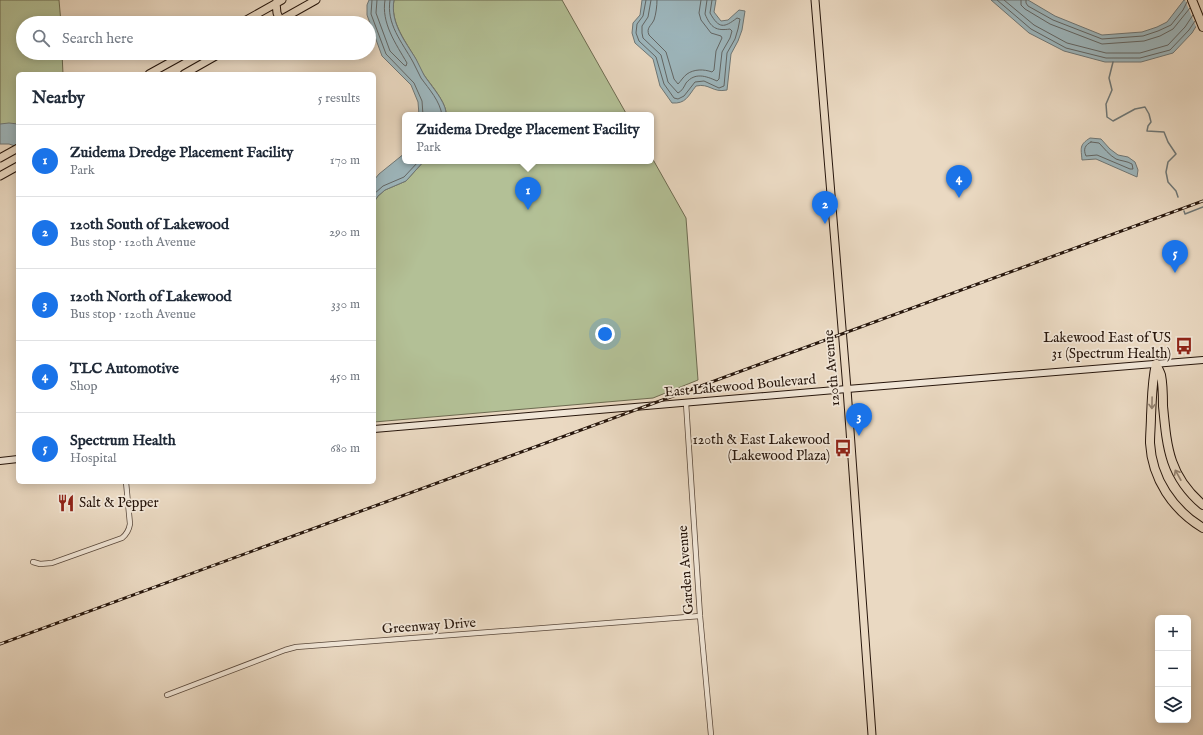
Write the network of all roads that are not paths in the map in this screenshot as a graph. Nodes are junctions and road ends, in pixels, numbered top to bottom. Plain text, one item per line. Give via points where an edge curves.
1 (316, 0) edge
2 (815, 0) edge
3 (1192, 0) edge
4 (279, 2) edge
5 (253, 16) edge
6 (277, 16) edge
7 (287, 16) edge
8 (1203, 26) edge
9 (174, 60) edge
10 (209, 60) edge
11 (153, 72) edge
12 (188, 72) edge
13 (16, 149) edge
14 (0, 158) edge
15 (16, 167) edge
16 (0, 176) edge
17 (1203, 360) edge
18 (1156, 364) junction
19 (847, 389) junction
20 (686, 403) junction
21 (376, 429) edge
22 (16, 459) edge
23 (0, 461) edge
24 (126, 484) edge
25 (1203, 505) edge
26 (1203, 528) edge
27 (32, 562) dead end
28 (700, 616) junction
29 (167, 695) dead end
30 (711, 735) edge
31 (872, 735) edge

1 - 7 main road
2 - 19 main road, 120th Avenue
3 - 8 highway
4 - 5 main road
4 - 6 main road
9 - 11 main road
10 - 12 main road
13 - 14 main road
15 - 16 main road
17 - 18 main road, East Lakewood Boulevard
18 - 19 main road, East Lakewood Boulevard
25 -> 18 highway via 1184,485 1172,462 1166,438 1161,376
18 -> 26 highway via 1150,436 1155,467 1173,503 1190,520
19 - 20 main road, East Lakewood Boulevard
19 - 31 main road, 120th Avenue
20 - 21 main road, East Lakewood Boulevard
20 - 28 street, Garden Avenue
22 - 23 main road
24 - 27 street via 130,524 126,535 52,563
28 - 29 street, Greenway Drive via 296,647
28 - 30 street, Garden Avenue

